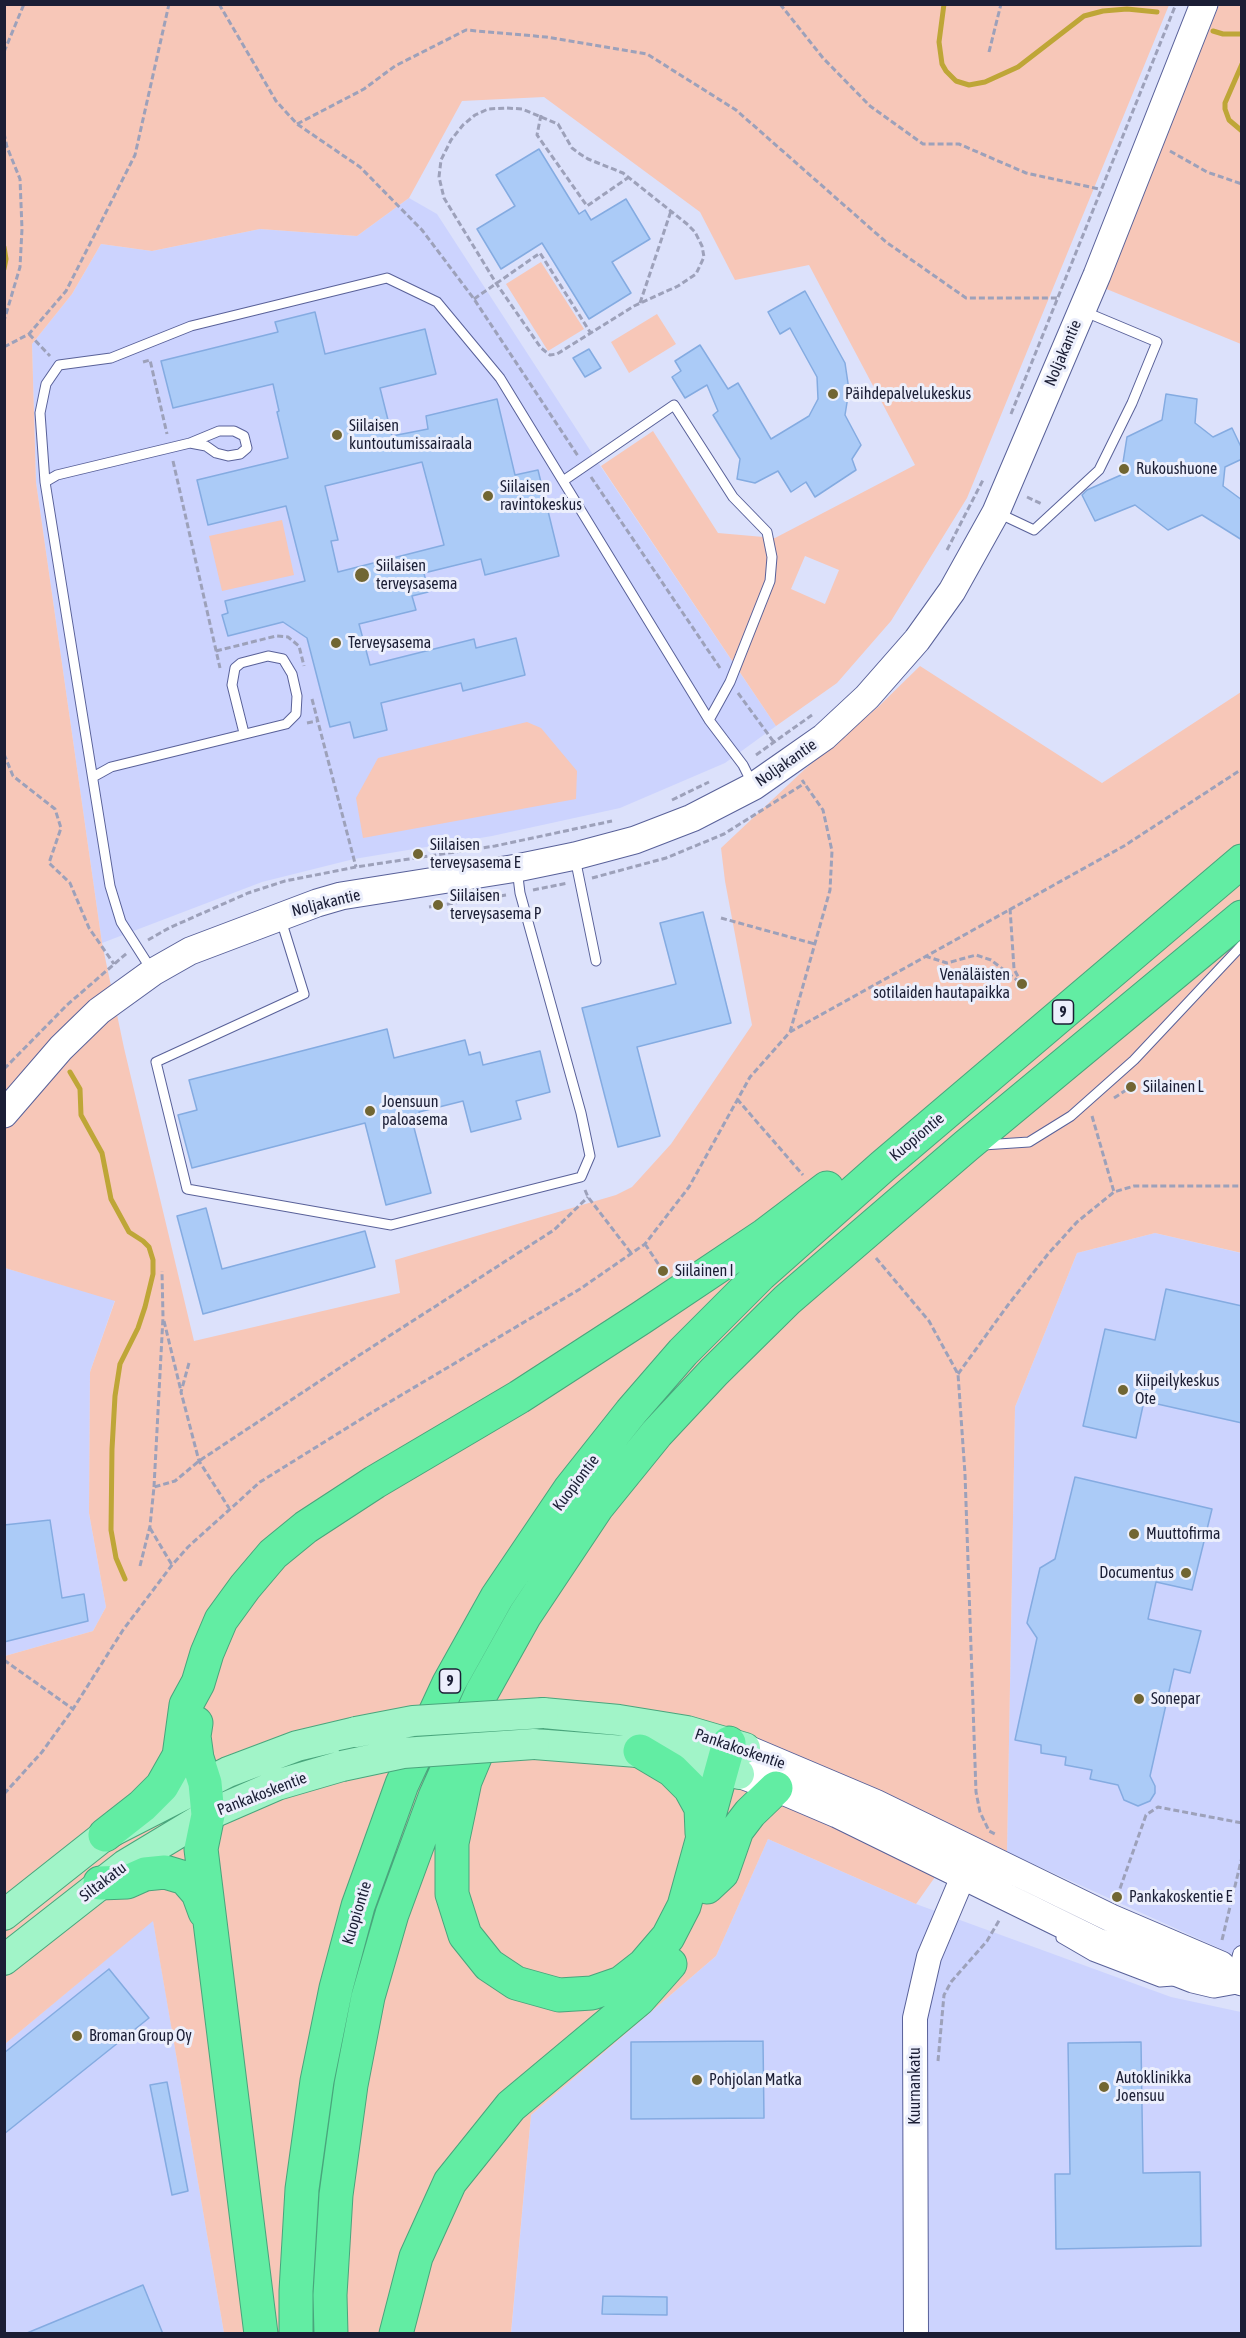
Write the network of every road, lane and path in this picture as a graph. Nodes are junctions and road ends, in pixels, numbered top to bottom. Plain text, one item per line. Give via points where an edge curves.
1 (24, 4) edge
2 (169, 4) edge
3 (780, 4) edge
4 (1001, 4) edge
5 (1176, 4) edge
6 (1204, 4) edge
7 (4, 52) edge
8 (989, 52) dead end
9 (541, 115) junction
10 (297, 124) dead end
11 (4, 134) edge
12 (1150, 140) junction
13 (629, 177) junction
14 (1242, 184) edge
15 (1100, 190) junction
16 (671, 212) junction
17 (496, 283) junction
18 (474, 299) dead end
19 (640, 303) junction
20 (1069, 304) junction
21 (4, 321) edge
22 (590, 332) junction
23 (28, 334) junction
24 (4, 347) edge
25 (139, 363) dead end
26 (59, 365) junction
27 (1010, 418) dead end
28 (190, 443) junction
29 (170, 448) junction
30 (988, 468) dead end
31 (563, 481) junction
32 (45, 482) junction
33 (996, 512) junction
34 (943, 557) dead end
35 (221, 674) dead end
36 (813, 715) dead end
37 (709, 720) junction
38 (305, 724) dead end
39 (244, 733) junction
40 (4, 754) edge
41 (787, 763) junction
42 (1242, 769) edge
43 (748, 775) junction
44 (93, 777) junction
45 (662, 805) dead end
46 (619, 819) dead end
47 (575, 856) junction
48 (1242, 861) edge
49 (356, 867) junction
50 (516, 868) junction
51 (1010, 908) junction
52 (279, 915) junction
53 (1242, 917) edge
54 (721, 918) dead end
55 (815, 944) junction
56 (1242, 945) edge
57 (135, 947) junction
58 (925, 956) junction
59 (596, 961) dead end
60 (114, 964) junction
61 (153, 972) junction
62 (790, 1032) junction
63 (4, 1069) edge
64 (1131, 1087) dead end
65 (737, 1100) junction
66 (1111, 1100) dead end
67 (1091, 1113) dead end
68 (4, 1114) edge
69 (966, 1146) junction
70 (883, 1166) junction
71 (804, 1176) dead end
72 (581, 1177) junction
73 (1242, 1186) edge
74 (1114, 1192) junction
75 (588, 1197) junction
76 (645, 1244) junction
77 (631, 1253) junction
78 (875, 1257) dead end
79 (663, 1270) dead end
80 (162, 1271) dead end
81 (163, 1317) junction
82 (189, 1363) dead end
83 (958, 1374) junction
84 (181, 1392) junction
85 (199, 1461) junction
86 (154, 1487) junction
87 (230, 1508) junction
88 (150, 1526) junction
89 (172, 1565) junction
90 (140, 1566) dead end
91 (525, 1615) junction
92 (4, 1660) edge
93 (198, 1683) junction
94 (73, 1709) junction
95 (640, 1751) junction
96 (734, 1759) junction
97 (205, 1784) junction
98 (776, 1788) junction
99 (4, 1794) edge
100 (208, 1815) junction
101 (1242, 1823) edge
102 (105, 1835) junction
103 (999, 1837) dead end
104 (702, 1838) junction
105 (974, 1850) junction
106 (1242, 1857) edge
107 (962, 1877) junction
108 (100, 1883) junction
109 (707, 1887) junction
110 (1117, 1897) dead end
111 (1015, 1902) junction
112 (4, 1915) edge
113 (1046, 1927) dead end
114 (211, 1928) junction
115 (1054, 1934) dead end
116 (1221, 1945) dead end
117 (5, 1959) edge
118 (1240, 1972) edge
119 (1193, 1979) junction
120 (938, 2070) dead end
121 (261, 2334) edge
122 (296, 2334) edge
123 (331, 2334) edge
124 (396, 2334) edge
125 (916, 2334) edge

1 - 7 path
2 - 23 path via 135,155 66,291
3 - 15 path via 823,58 870,106 923,144 959,144 1026,173
4 - 8 path
5 - 15 path
6 - 12 main road, Noljakantie
9 - 13 path via 558,124 580,154
9 - 13 path via 537,135 586,206
9 - 17 path via 522,109 488,109 475,115 451,140 441,160 439,177 444,198
10 - 20 path via 364,89 395,66 466,30 546,36 647,54 736,110 886,242 966,298
11 - 21 path via 20,179 22,229 20,267
12 - 14 path via 1207,172
12 - 20 main road, Noljakantie
13 - 16 path
15 - 20 path
16 - 19 path
16 - 19 path via 695,232 702,246 702,265 687,280
17 - 18 path
17 - 22 path via 550,355
17 - 22 path via 540,253
19 - 22 path
20 - 27 path
20 - 33 main road, Noljakantie
20 - 33 lane via 1157,342 1099,470 1034,530
23 - 24 path
23 - 26 path
25 - 29 path via 150,360
26 - 31 lane via 111,358 191,326 387,278 437,302 500,378
26 - 32 lane via 46,384 40,413
28 - 28 lane via 228,456 247,448 244,436 234,431 219,431
28 - 29 lane
29 - 32 lane
29 - 35 path
30 - 34 path
31 - 37 lane
31 - 37 lane via 674,405 733,497 767,532 772,557 770,581 730,682
32 - 44 lane
33 - 41 main road, Noljakantie via 952,591 917,640 867,697
36 - 43 path via 774,741
37 - 43 lane
38 - 49 path via 317,721
39 - 39 lane via 286,723 296,714 292,674 283,659 268,656 235,668 232,685
39 - 44 lane via 111,767
40 - 60 path via 13,776 55,809 61,828 49,863 70,883 89,928
41 - 43 main road, Noljakantie
41 - 55 path via 823,810 832,851 830,890
42 - 51 path via 1124,846
43 - 45 path
43 - 47 main road, Noljakantie via 692,819
44 - 57 lane via 110,886 121,922
46 - 49 path via 495,846
47 - 50 main road, Noljakantie
47 - 59 lane
48 - 70 highway, Kuopiontie / 9
49 - 57 path via 285,881 248,893
50 - 52 main road, Noljakantie via 341,896
50 - 72 lane via 590,1156
51 - 58 path
51 - 58 path via 1014,969 1022,984 991,960 976,955 947,963
52 - 61 main road, Noljakantie via 189,951
52 - 72 lane via 304,994 156,1062 187,1189 391,1225
53 - 69 highway, Kuopiontie / 9
54 - 55 path
55 - 62 path
56 - 69 lane via 1134,1060 1071,1116 1029,1142
57 - 60 path
57 - 61 lane
58 - 62 path
60 - 63 path
61 - 68 main road, Noljakantie via 99,1011
62 - 65 path via 750,1077
64 - 66 path
65 - 71 path
65 - 76 path via 688,1187
67 - 74 path
69 - 91 highway, Kuopiontie / 9 via 787,1300 714,1372 657,1433 597,1508
70 - 93 highway via 846,1174 765,1235 632,1324 306,1527 273,1554 221,1620
70 - 122 highway, Kuopiontie / 9 via 760,1275 683,1352 631,1412 570,1489 497,1597 449,1683 402,1784 358,1906 336,1988 317,2081 302,2189
72 - 75 path
73 - 74 path via 1134,1186
74 - 83 path via 1077,1222 1048,1254
75 - 77 path
75 - 85 path via 554,1230
76 - 77 path
76 - 79 path
77 - 87 path via 580,1289 292,1461
78 - 83 path via 929,1321
80 - 81 path
81 - 84 path
81 - 86 path
82 - 84 path
83 - 103 path via 976,1792 980,1812 990,1831
84 - 85 path
85 - 86 path via 175,1481
85 - 87 path
86 - 88 path
87 - 89 path
88 - 89 path
88 - 90 path
89 - 94 path via 123,1630
91 - 104 highway via 524,1656 465,1781 452,1843 452,1894 465,1935 489,1965 516,1983 559,1995 592,1993 621,1983 644,1965 668,1937 684,1906
91 - 123 highway, Kuopiontie / 9 via 482,1692 435,1797 392,1914 368,1997 336,2194
92 - 94 path
93 - 97 highway via 194,1736
93 - 102 highway via 186,1705 179,1756 162,1786
94 - 99 path via 42,1752
95 - 96 main road, Pankakoskentie
95 - 100 main road, Pankakoskentie, bridge via 534,1744 403,1753 277,1785
95 - 104 highway via 672,1770 690,1788 701,1808
96 - 97 main road, Pankakoskentie, bridge via 687,1731 543,1713 412,1721 356,1731 297,1746
96 - 98 main road, Pankakoskentie
96 - 104 highway
96 - 105 main road, Pankakoskentie via 875,1803
96 - 109 highway
97 - 100 highway
97 - 102 main road
98 - 107 main road, Pankakoskentie via 917,1852
98 - 109 highway via 737,1830 722,1873
100 - 108 main road, Siltakatu
100 - 114 highway via 201,1849
101 - 110 path via 1158,1807 1146,1815
102 - 112 main road
105 - 107 street, Kuurnankatu
105 - 118 main road, Pankakoskentie via 1111,1918
106 - 116 path
107 - 111 main road, Pankakoskentie
107 - 125 street, Kuurnankatu via 929,1956 915,2018
108 - 114 highway via 127,1882 145,1874 165,1872 185,1878 198,1893
108 - 117 main road, Siltakatu
109 - 124 highway via 669,1966 639,1999 511,2106 450,2182 416,2257
111 - 113 lane
111 - 119 main road, Pankakoskentie via 1098,1942
111 - 120 path via 944,1995
114 - 121 highway
115 - 119 lane via 1092,1956 1160,1982
118 - 119 main road, Pankakoskentie via 1214,1984

